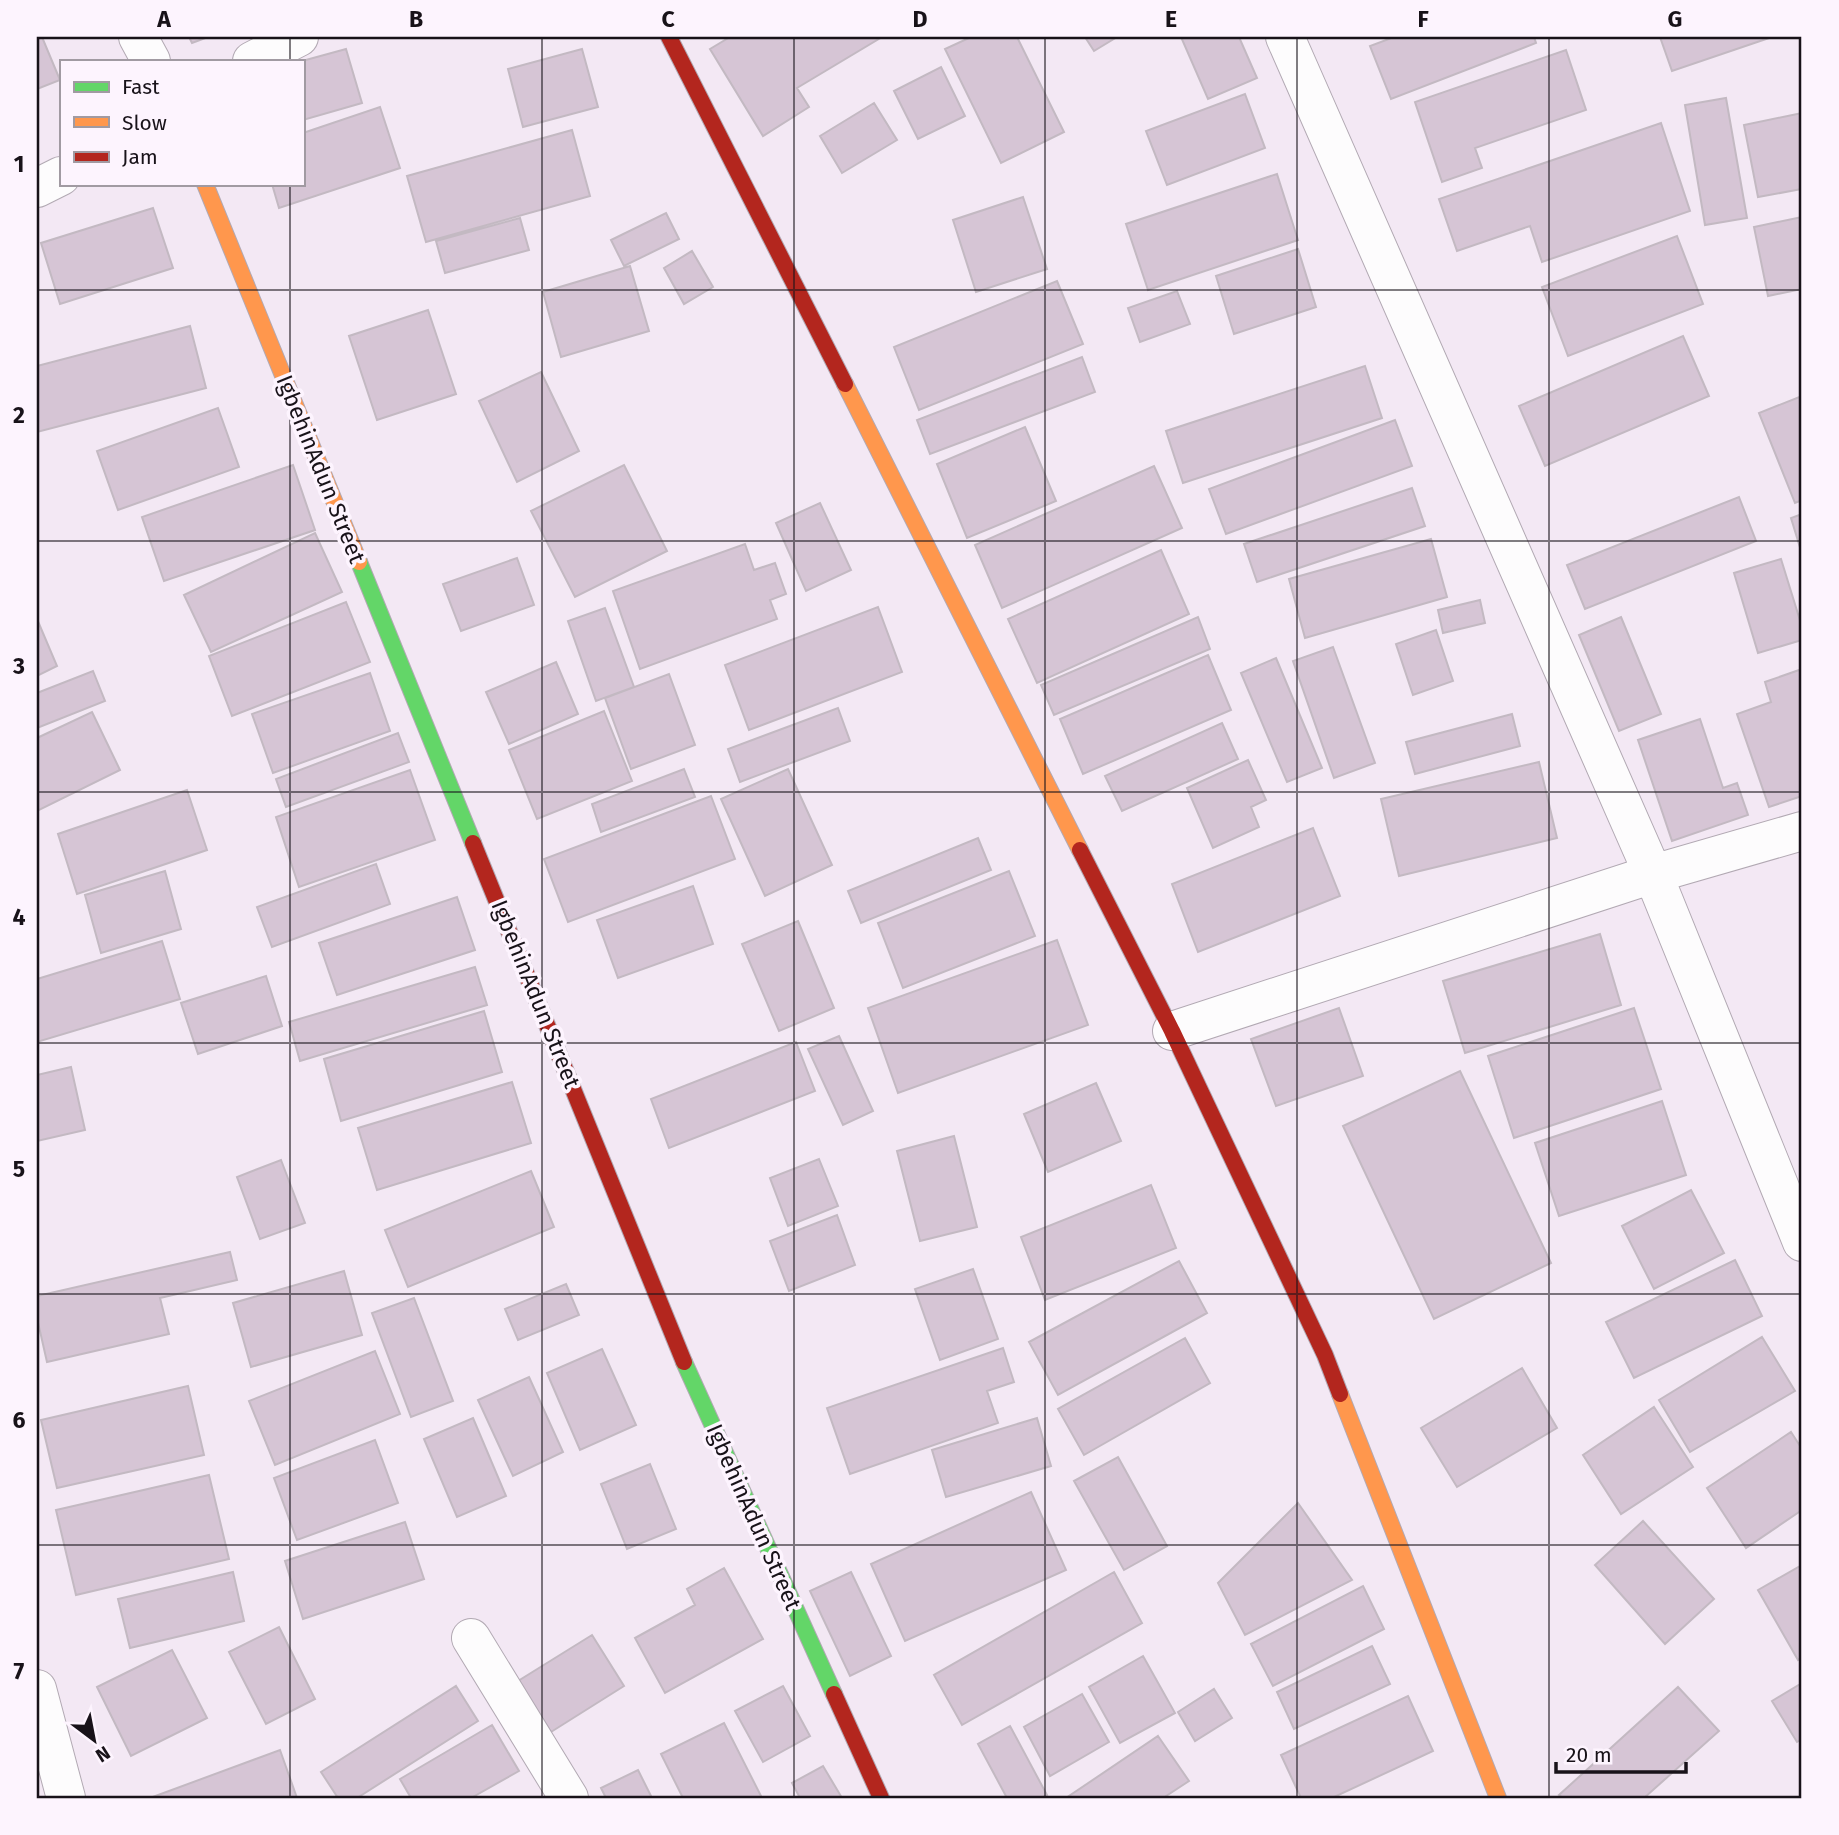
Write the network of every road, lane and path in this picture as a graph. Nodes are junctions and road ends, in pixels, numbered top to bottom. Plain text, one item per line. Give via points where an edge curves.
1 (138, 37) edge
2 (299, 37) edge
3 (669, 37) edge
4 (1285, 37) edge
5 (150, 60) edge
6 (254, 60) edge
7 (60, 176) edge
8 (206, 186) edge
9 (37, 188) edge
10 (1802, 831) edge
11 (1653, 873) junction
12 (1172, 1031) junction
13 (1802, 1242) edge
14 (471, 1638) dead end
15 (37, 1689) edge
16 (66, 1798) edge
17 (569, 1798) edge
18 (881, 1798) edge
19 (1498, 1798) edge

1 - 5 street
2 - 6 street
3 - 12 street
4 - 11 street
7 - 9 street
8 - 18 street, IgbehinAdun Street via 691,1378
10 - 11 street
11 - 12 street
11 - 13 street
12 - 19 street via 1325,1355
14 - 17 street
15 - 16 street

